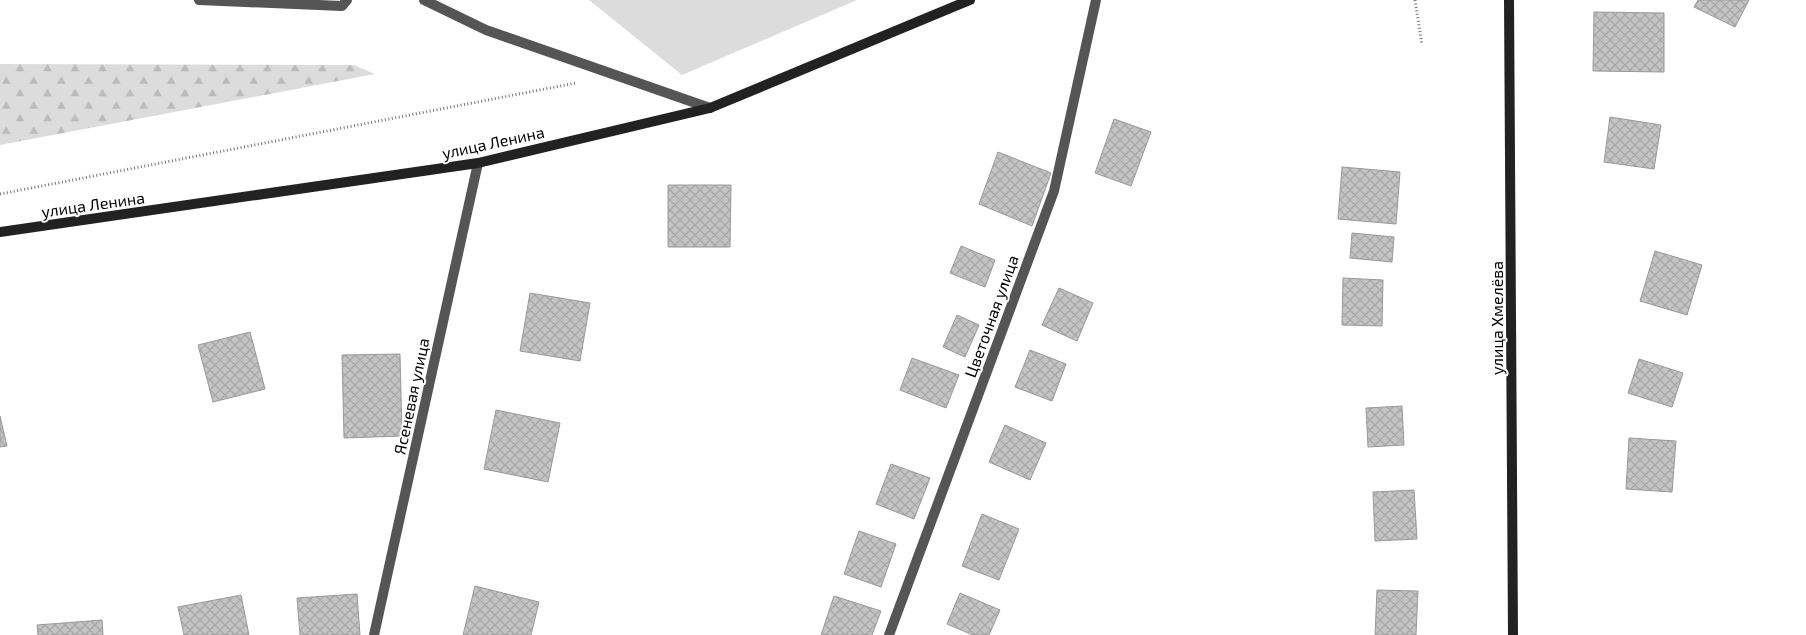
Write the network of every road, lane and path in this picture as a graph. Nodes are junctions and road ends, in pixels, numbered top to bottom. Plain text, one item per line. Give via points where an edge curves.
1 (199, 0) edge
2 (346, 0) edge
3 (424, 0) edge
4 (970, 0) edge
5 (1096, 0) edge
6 (1415, 0) edge
7 (1509, 0) edge
8 (1422, 45) dead end
9 (580, 82) dead end
10 (710, 108) junction
11 (478, 163) junction
12 (0, 194) edge
13 (0, 232) edge
14 (374, 635) edge
15 (889, 635) edge
16 (1513, 635) edge

1 - 2 street via 342,6
3 - 10 street via 486,30
4 - 10 main road, улица Ленина
5 - 15 street, Цветочная улица via 1054,191
6 - 8 path
7 - 16 main road, улица Хмелёва
9 - 12 path
10 - 11 main road, улица Ленина
11 - 13 main road, улица Ленина
11 - 14 street, Ясеневая улица

